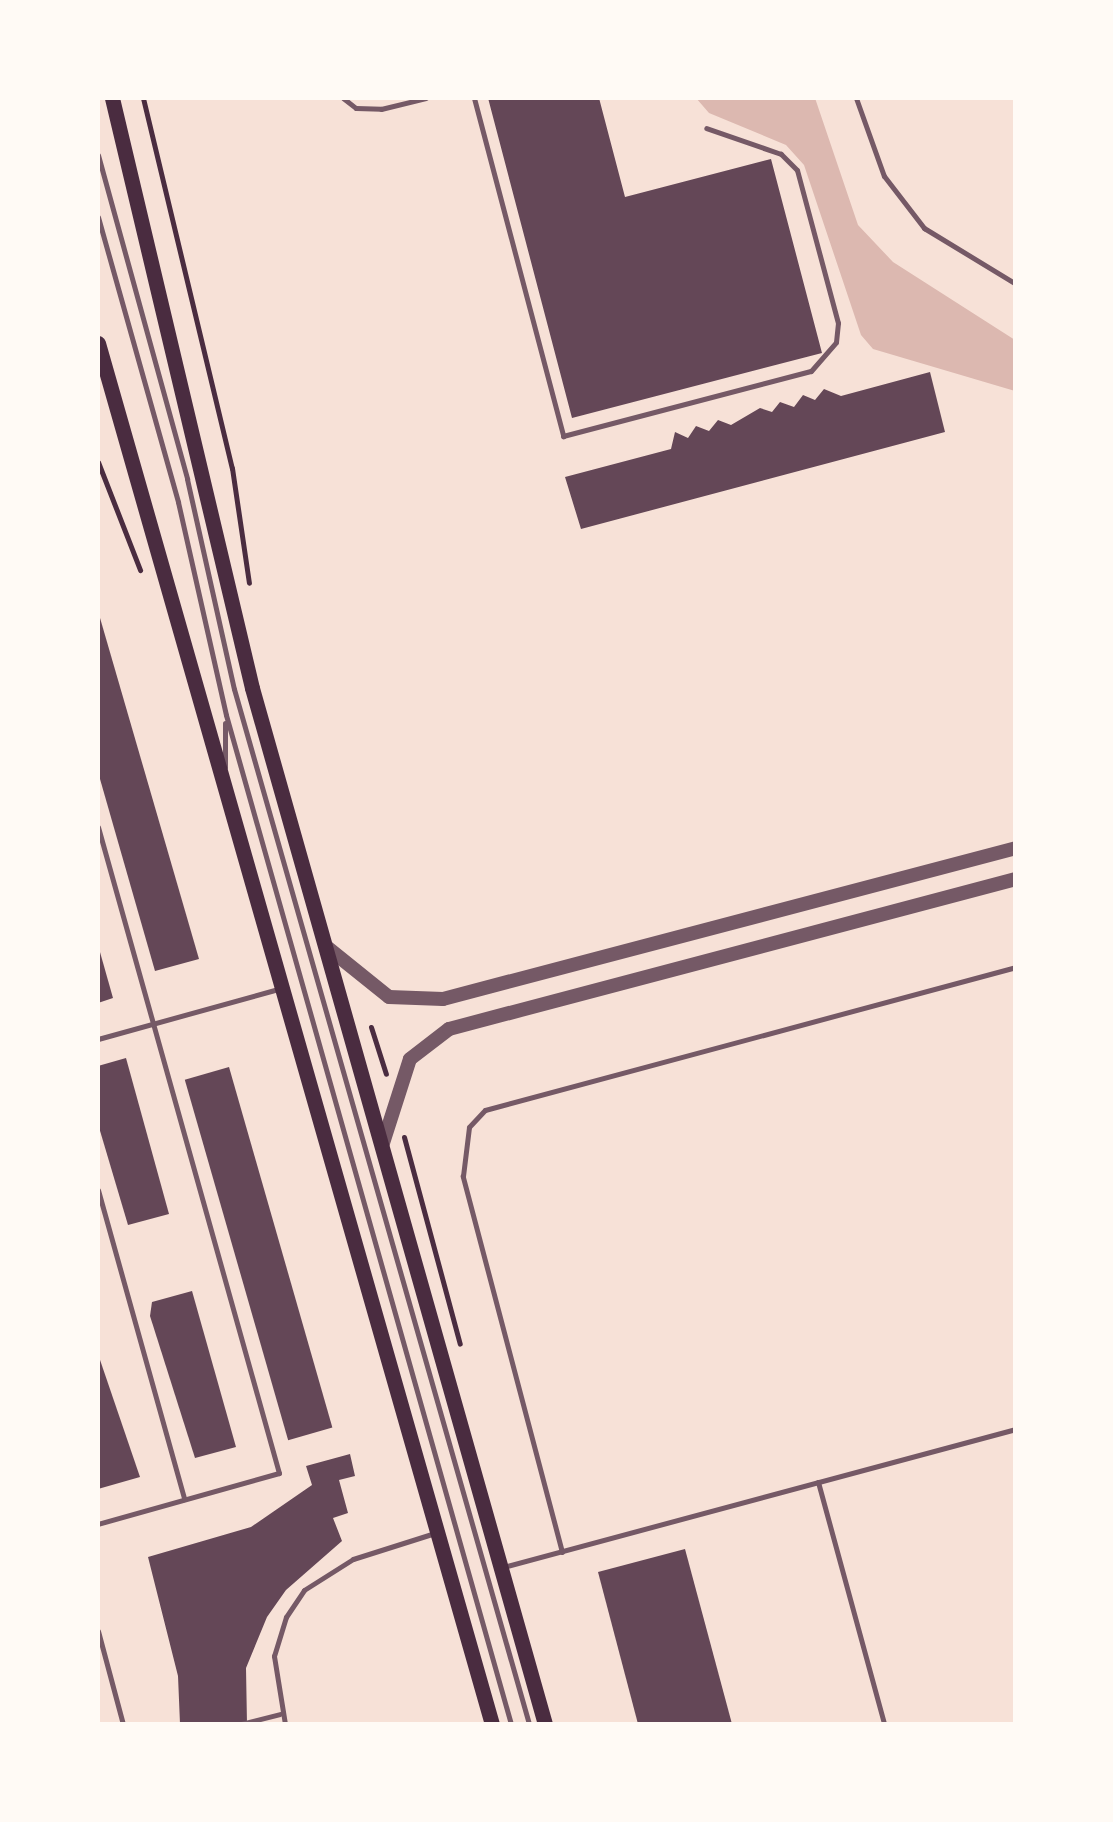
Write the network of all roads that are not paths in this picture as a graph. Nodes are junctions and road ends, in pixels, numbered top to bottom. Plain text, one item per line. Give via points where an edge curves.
1 (112, 98) edge
2 (343, 98) edge
3 (426, 98) edge
4 (474, 98) edge
5 (856, 98) edge
6 (706, 128) dead end
7 (98, 155) edge
8 (98, 217) edge
9 (1016, 284) edge
10 (98, 343) edge
11 (226, 715) junction
12 (225, 772) junction
13 (98, 827) edge
14 (1016, 848) edge
15 (1016, 878) edge
16 (328, 948) junction
17 (1016, 966) edge
18 (284, 986) junction
19 (153, 1024) junction
20 (98, 1039) edge
21 (383, 1143) junction
22 (98, 1190) edge
23 (1016, 1430) edge
24 (818, 1482) junction
25 (184, 1500) junction
26 (98, 1524) edge
27 (438, 1532) junction
28 (562, 1552) junction
29 (504, 1567) junction
30 (98, 1631) edge
31 (280, 1714) junction
32 (123, 1724) edge
33 (241, 1724) edge
34 (285, 1724) edge
35 (492, 1724) edge
36 (511, 1724) edge
37 (529, 1724) edge
38 (545, 1724) edge
39 (884, 1724) edge

1 - 16 main road via 252,688
2 - 3 lane via 356,108 381,109
4 - 6 lane via 563,436 811,371 836,342 838,323 797,170 780,154
5 - 9 lane via 884,176 912,213
7 - 37 lane via 187,479 234,689
8 - 11 lane via 178,502
10 - 12 main road
11 - 12 lane
11 - 36 lane
12 - 18 main road
13 - 19 lane
14 - 16 street via 443,999 389,997
15 - 21 street via 449,1029 410,1059
16 - 21 main road
17 - 28 lane via 485,1110 469,1127 462,1176
18 - 19 lane
18 - 27 main road
19 - 20 lane
19 - 25 lane via 279,1473
21 - 29 main road
22 - 25 lane
23 - 24 lane
24 - 28 lane
24 - 39 lane
25 - 26 lane
27 - 31 lane via 352,1559 304,1590 286,1617 274,1656
27 - 35 main road
28 - 29 lane
29 - 38 main road
30 - 32 lane
31 - 33 lane
31 - 34 lane

